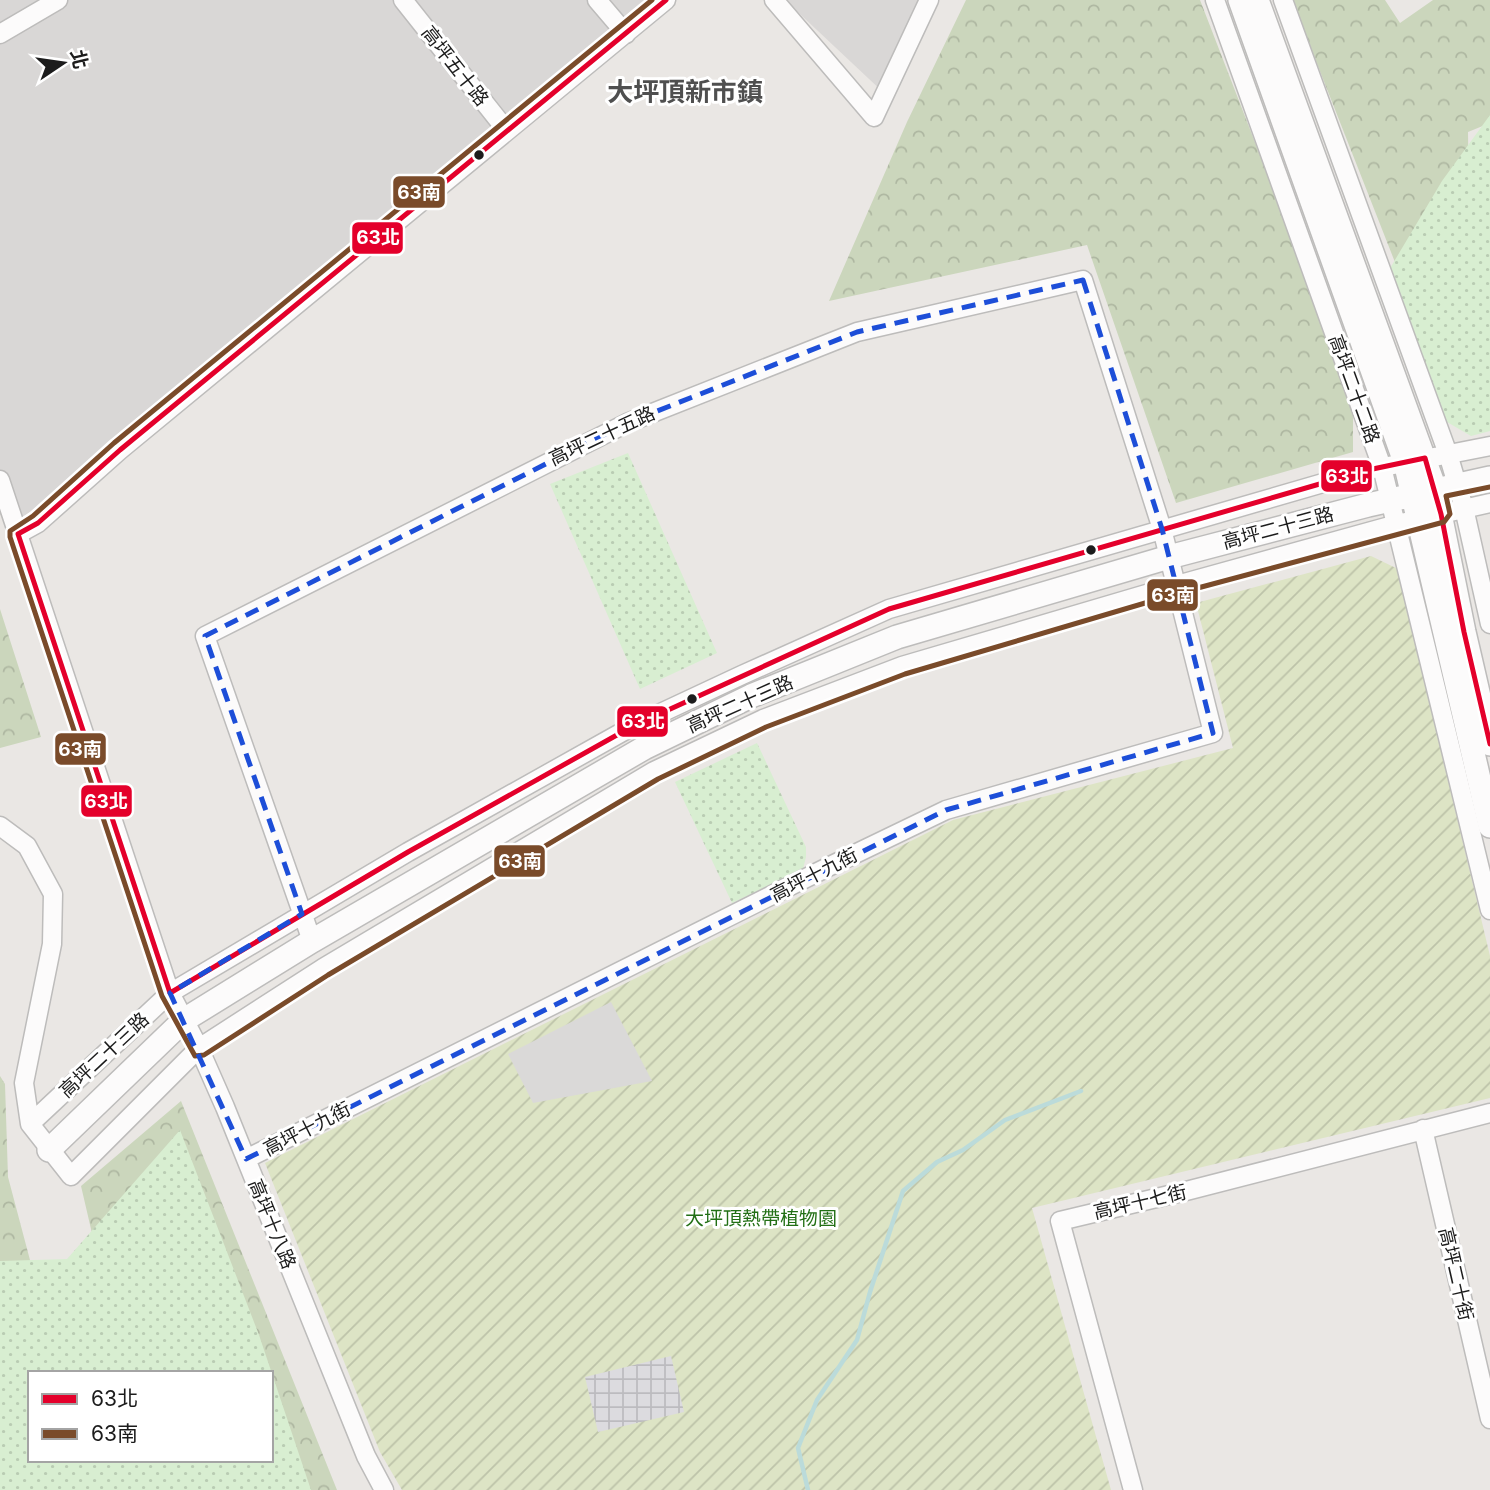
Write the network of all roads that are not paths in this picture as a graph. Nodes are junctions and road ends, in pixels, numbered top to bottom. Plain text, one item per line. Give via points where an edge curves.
1 (58, 0) edge
2 (403, 0) edge
3 (597, 0) edge
4 (666, 0) edge
5 (774, 0) edge
6 (929, 0) edge
7 (1215, 0) edge
8 (1240, 0) edge
9 (1257, 0) edge
10 (1283, 0) edge
11 (0, 34) edge
12 (626, 34) junction
13 (507, 131) junction
14 (1490, 446) edge
15 (1426, 458) junction
16 (1382, 467) junction
17 (1490, 478) edge
18 (0, 480) edge
19 (1424, 492) junction
20 (1490, 503) edge
21 (1464, 508) junction
22 (1441, 514) junction
23 (1408, 522) junction
24 (1162, 529) junction
25 (18, 534) junction
26 (1170, 557) junction
27 (1177, 585) junction
28 (1490, 625) edge
29 (1445, 636) junction
30 (1490, 744) edge
31 (0, 826) edge
32 (1490, 826) edge
33 (1490, 910) edge
34 (302, 914) junction
35 (312, 941) junction
36 (170, 993) junction
37 (184, 1020) junction
38 (198, 1048) junction
39 (1490, 1113) edge
40 (30, 1124) junction
41 (1423, 1129) junction
42 (49, 1150) junction
43 (246, 1159) junction
44 (1490, 1419) edge
45 (384, 1490) edge
46 (1133, 1490) edge

1 - 11 street
2 - 13 street, 高坪五十路
3 - 12 street
4 - 12 street
5 - 6 street via 874,117
7 - 16 street, 高坪二十二路
8 - 15 street, 高坪二十二路
9 - 15 street, 高坪二十二路
10 - 15 street, 高坪二十二路
12 - 13 street
13 - 25 street via 38,523
14 - 15 street, 高坪二十三路
15 - 16 street, 高坪二十三路
15 - 19 street, 高坪二十二路
16 - 19 street, 高坪二十二路
16 - 24 street, 高坪二十三路
17 - 19 street, 高坪二十三路
18 - 25 street, 高坪十八路
19 - 21 street, 高坪二十二路
19 - 22 street, 高坪二十二路
19 - 23 street, 高坪二十二路
19 - 26 street, 高坪二十三路
20 - 21 street, 高坪二十三路
21 - 22 street, 高坪二十三路
21 - 28 street, 高坪二十二路
22 - 23 street, 高坪二十三路
22 - 29 street, 高坪二十二路
23 - 27 street, 高坪二十三路
23 - 29 street, 高坪二十二路
24 - 26 street, 高坪十九街
24 - 34 street, 高坪二十三路 via 877,614 633,726
24 - 34 street, 高坪二十五路 via 1083,280 857,332 627,422 205,636
25 - 36 street, 高坪十八路
26 - 27 street, 高坪十九街
26 - 35 street, 高坪二十三路 via 897,636 751,696 644,748
27 - 38 street, 高坪二十三路 via 902,666 762,719 654,771
27 - 43 street, 高坪十九街 via 1213,733 946,810
28 - 29 street
29 - 30 street, 高坪二十二路
29 - 32 street, 高坪二十二路
29 - 33 street, 高坪二十二路
31 - 40 street via 27,846 53,894 51,944 24,1083
34 - 35 street, 高坪二十五路
34 - 36 street, 高坪二十三路
35 - 37 street, 高坪二十三路
36 - 37 street, 高坪十八路
36 - 40 street, 高坪二十三路
37 - 38 street, 高坪十八路
37 - 42 street, 高坪二十三路
38 - 42 street, 高坪二十三路 via 71,1176
38 - 43 street, 高坪十八路
39 - 41 street, 高坪十七街
40 - 42 street
41 - 44 street, 高坪二十街
41 - 46 street, 高坪十七街 via 1060,1221
43 - 45 street, 高坪十八路 via 366,1456

